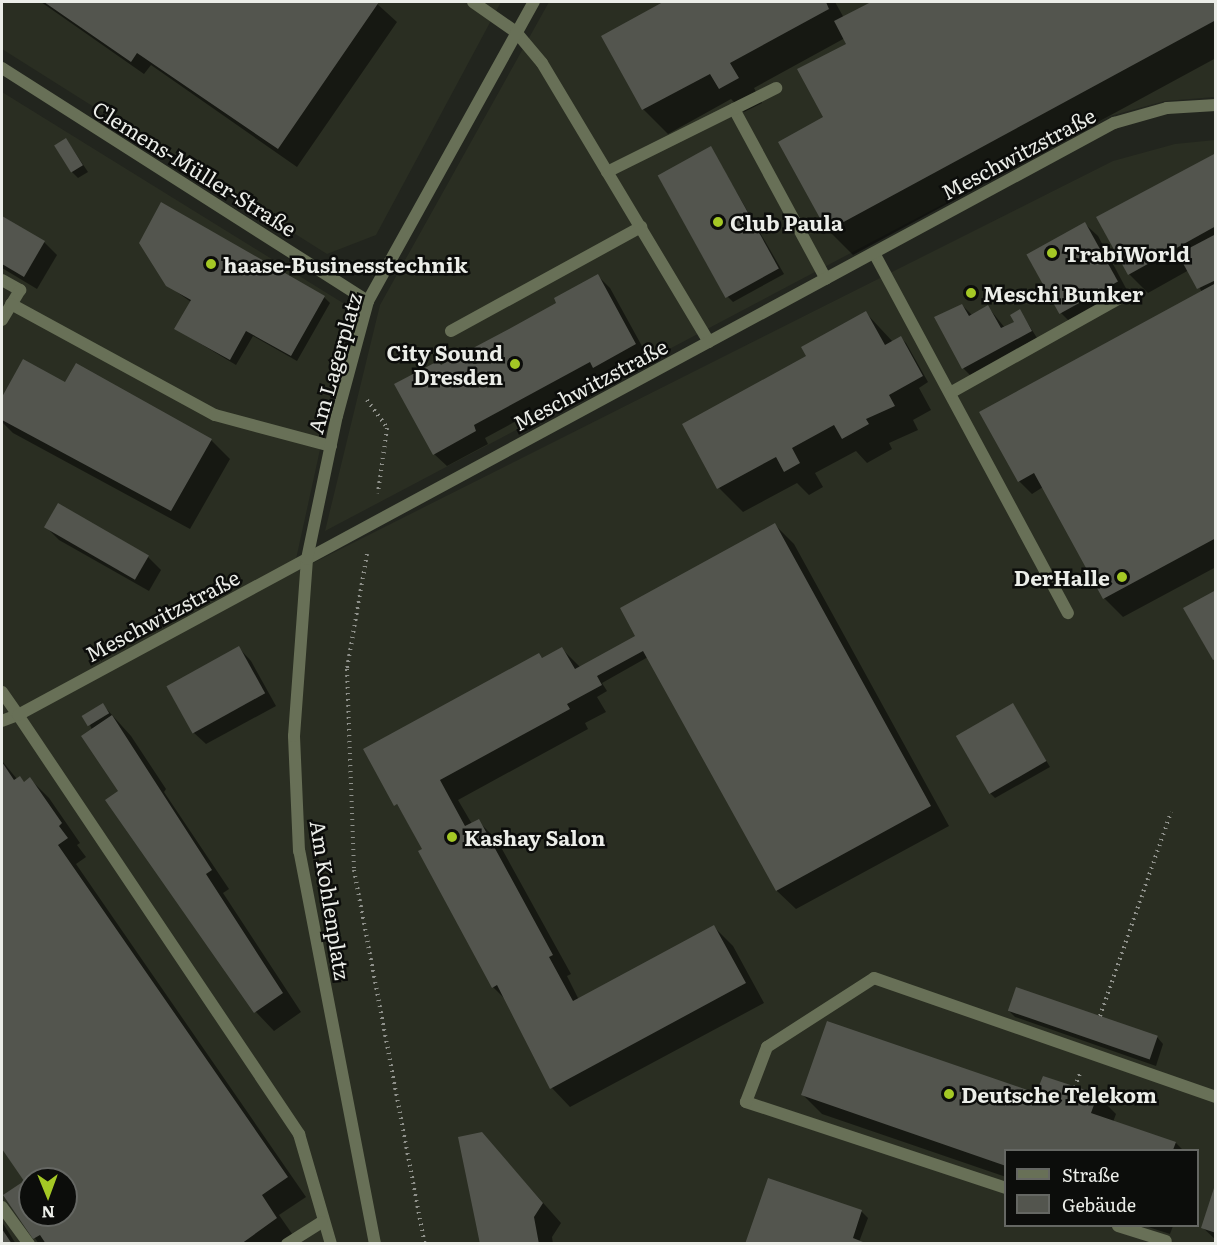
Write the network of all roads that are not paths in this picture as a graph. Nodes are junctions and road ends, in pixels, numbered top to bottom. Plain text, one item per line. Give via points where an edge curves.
1 (473, 2) edge
2 (534, 2) edge
3 (516, 32) junction
4 (2, 68) edge
5 (776, 88) dead end
6 (1215, 105) edge
7 (734, 109) junction
8 (607, 172) junction
9 (641, 227) junction
10 (874, 253) junction
11 (826, 279) junction
12 (2, 280) edge
13 (1118, 299) dead end
14 (368, 301) junction
15 (11, 304) junction
16 (2, 320) edge
17 (451, 331) dead end
18 (709, 342) junction
19 (950, 393) junction
20 (331, 446) junction
21 (307, 559) junction
22 (1068, 613) dead end
23 (2, 692) edge
24 (18, 715) junction
25 (2, 721) edge
26 (1215, 1097) edge
27 (1004, 1188) edge
28 (2, 1207) edge
29 (322, 1222) junction
30 (1121, 1227) edge
31 (1166, 1241) dead end
32 (29, 1244) edge
33 (287, 1244) edge
34 (331, 1244) edge
35 (375, 1244) edge

1 - 3 street
2 - 3 street, Am Lagerplatz
3 - 8 street via 542,63
3 - 14 street, Am Lagerplatz
4 - 14 street, Clemens-Müller-Straße
5 - 7 street
6 - 10 street, Meschwitzstraße via 1167,108 1114,123
7 - 8 street
7 - 11 street
8 - 9 street
9 - 17 street
9 - 18 street
10 - 11 street, Meschwitzstraße
10 - 19 street
11 - 18 street, Meschwitzstraße
12 - 15 street via 20,290
13 - 19 street
14 - 20 street, Am Lagerplatz
15 - 16 street
15 - 20 street via 215,415
18 - 21 street, Meschwitzstraße
19 - 22 street
20 - 21 street, Am Lagerplatz
21 - 24 street, Meschwitzstraße
21 - 35 street, Am Kohlenplatz via 294,736 299,850
23 - 24 street
24 - 25 street, Meschwitzstraße
24 - 29 street via 299,1134
26 - 27 street via 874,978 767,1047 746,1102
28 - 32 street
29 - 33 street
29 - 34 street
30 - 31 street

